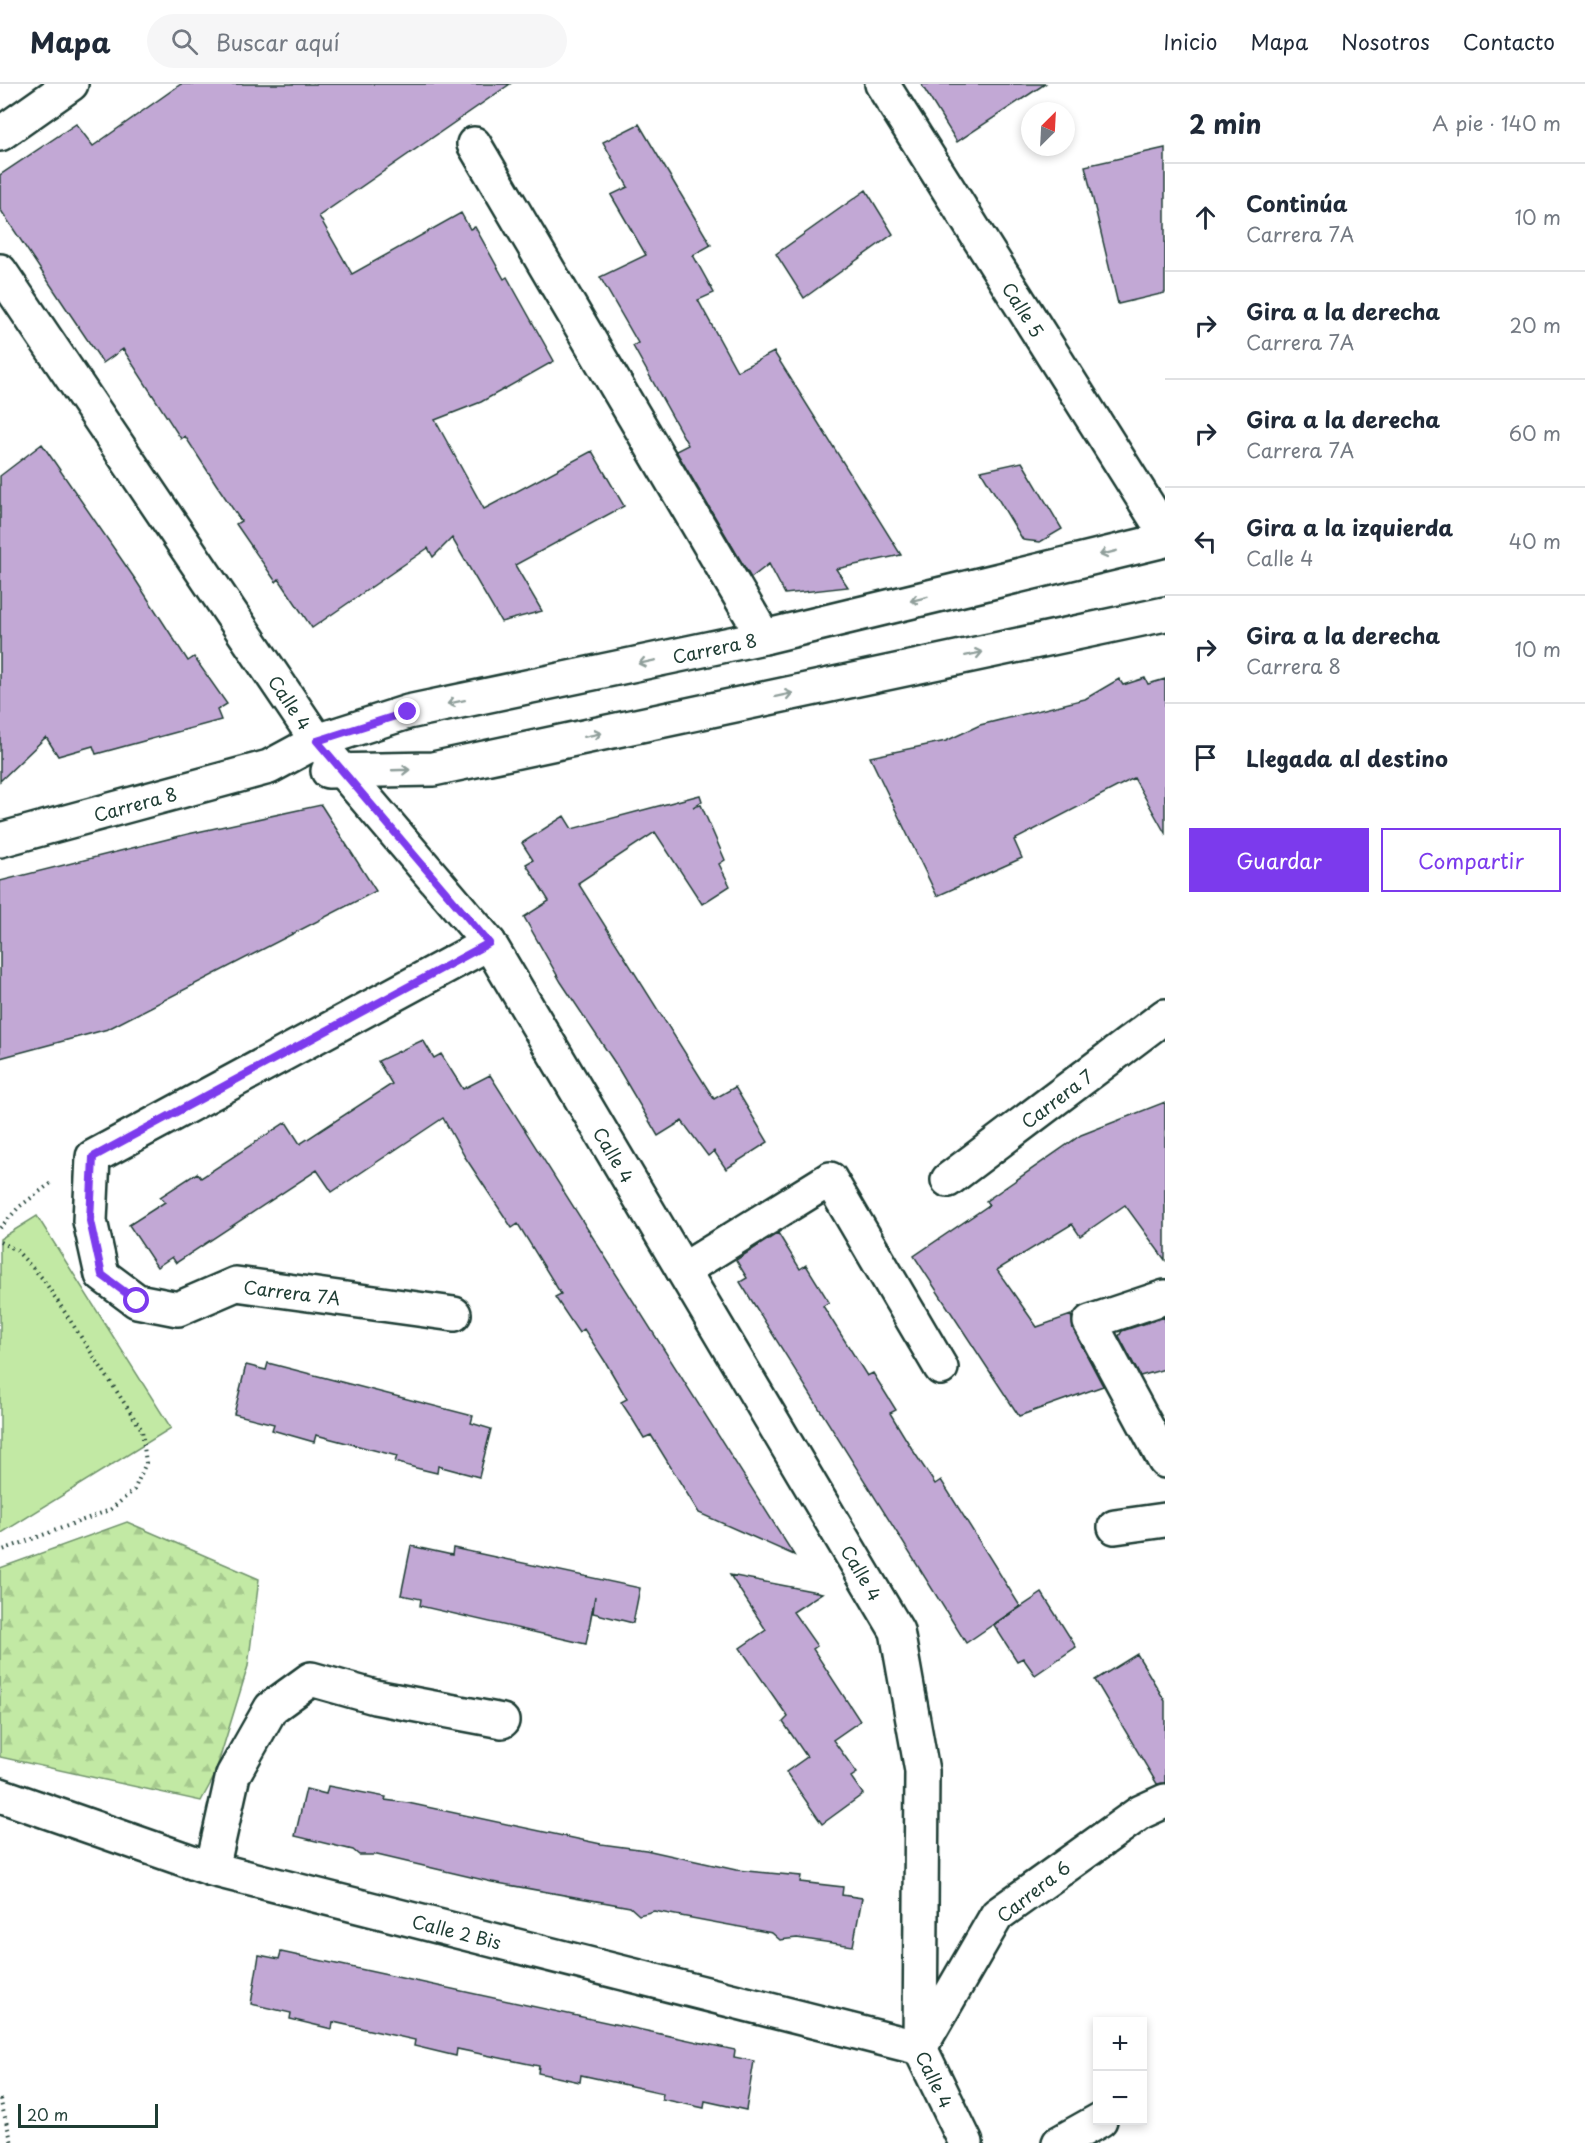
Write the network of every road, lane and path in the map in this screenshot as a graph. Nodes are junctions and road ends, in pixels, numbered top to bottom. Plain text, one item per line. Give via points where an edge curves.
1 (71, 84) edge
2 (882, 84) edge
3 (0, 134) edge
4 (474, 144) dead end
5 (0, 271) edge
6 (1165, 533) edge
7 (1165, 540) edge
8 (1165, 614) edge
9 (764, 637) junction
10 (317, 741) junction
11 (269, 767) junction
12 (343, 771) junction
13 (0, 840) edge
14 (489, 943) junction
15 (1165, 1016) edge
16 (93, 1157) junction
17 (948, 1180) dead end
18 (0, 1228) edge
19 (0, 1242) edge
20 (683, 1270) junction
21 (1165, 1297) edge
22 (454, 1314) dead end
23 (941, 1368) dead end
24 (1165, 1461) edge
25 (1165, 1520) edge
26 (1115, 1527) dead end
27 (0, 1551) edge
28 (502, 1721) dead end
29 (0, 1795) edge
30 (1165, 1801) edge
31 (212, 1869) junction
32 (921, 2048) junction
33 (0, 2099) edge
34 (1093, 2125) edge
35 (12, 2143) edge
36 (966, 2143) edge
37 (1059, 2143) edge

1 - 3 street
2 - 6 street, Calle 5
4 - 9 street
5 - 10 street, Calle 4
7 -> 9 street, Carrera 8
12 -> 8 street, Carrera 8 via 433,769
9 -> 10 street, Carrera 8 via 408,712
10 - 11 street, Carrera 8
10 - 12 street, Calle 4
11 - 12 street, Carrera 8
11 - 13 street, Carrera 8
12 - 14 street, Calle 4
14 - 16 street
14 - 20 street, Calle 4
15 - 17 street, Carrera 7
16 - 18 path via 19,1207
16 - 22 street, Carrera 7A via 90,1221 102,1275 137,1301 178,1309 236,1284
19 - 27 path via 16,1250 43,1279 142,1430 146,1463 134,1490 110,1510
20 - 23 street via 830,1179
20 - 32 street, Calle 4 via 897,1631 922,1771
21 - 24 street via 1090,1322
25 - 26 street
28 - 31 street via 375,1697 311,1679 271,1708 233,1775
29 - 31 street, Calle 2 Bis
30 - 32 street, Carrera 6 via 1141,1812 996,1915
31 - 32 street, Calle 2 Bis
32 - 36 street, Calle 4
33 - 35 path
34 - 37 street

